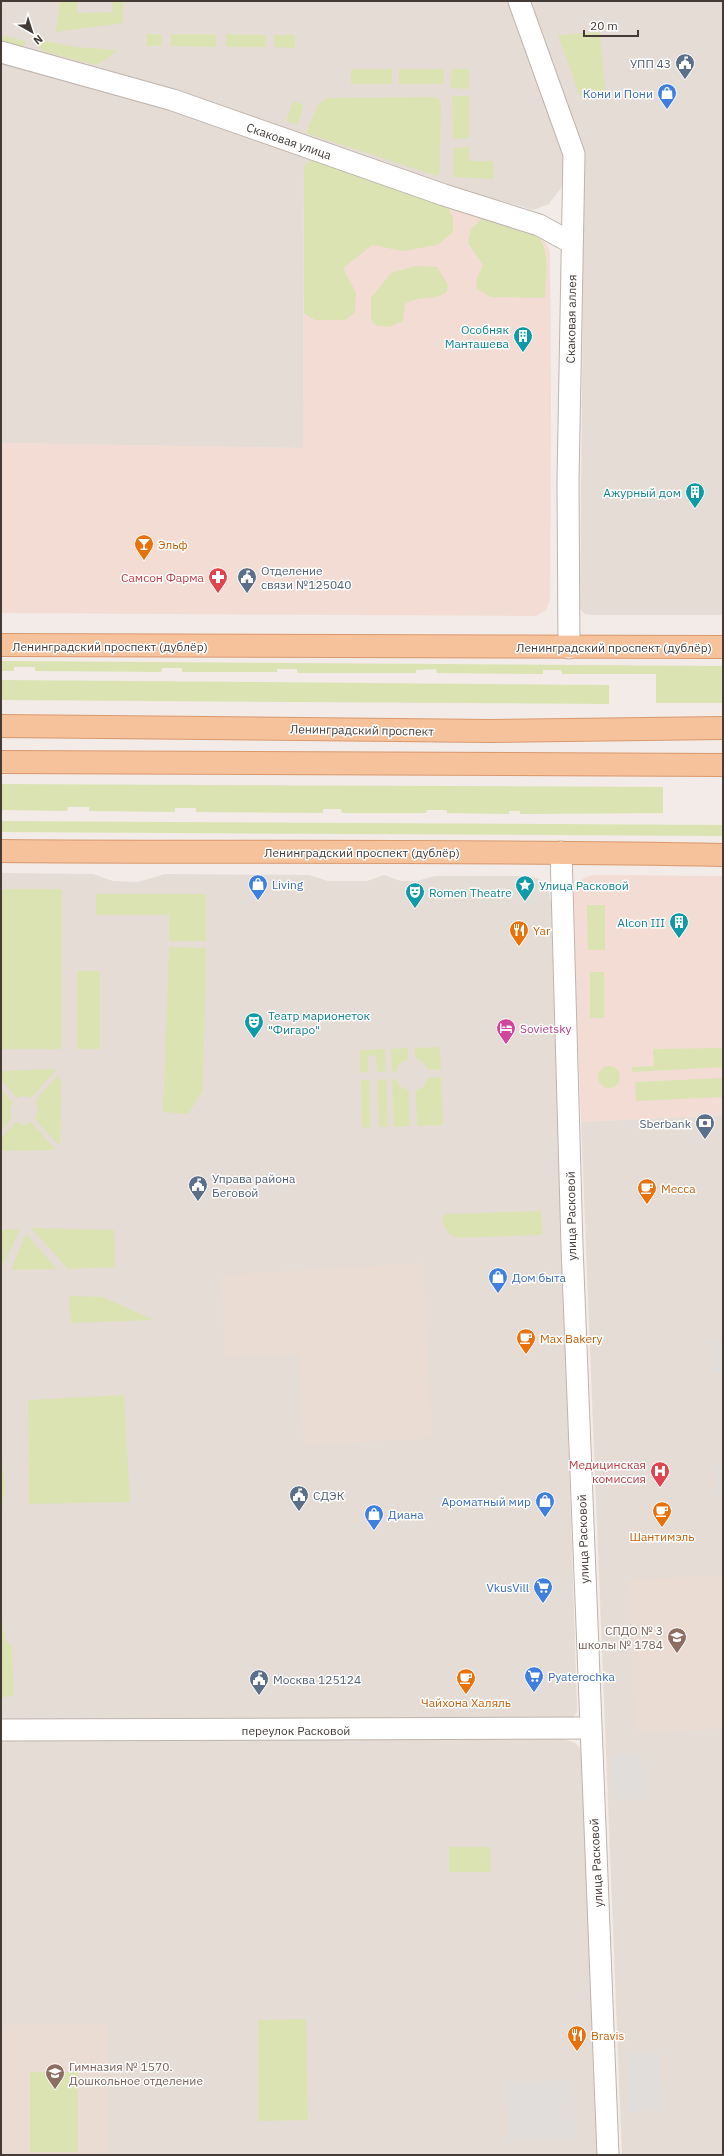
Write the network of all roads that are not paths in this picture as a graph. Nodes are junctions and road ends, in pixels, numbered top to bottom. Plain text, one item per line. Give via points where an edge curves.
1 (519, 1) edge
2 (1, 52) edge
3 (572, 242) junction
4 (1, 645) edge
5 (723, 647) edge
6 (568, 648) junction
7 (1, 726) edge
8 (723, 728) edge
9 (1, 762) edge
10 (723, 765) edge
11 (1, 851) edge
12 (561, 852) junction
13 (723, 855) edge
14 (590, 1728) junction
15 (1, 1730) edge
16 (608, 2155) edge

1 - 3 street, Скаковая аллея via 574,154
2 - 3 street, Скаковая улица via 173,100 539,225
3 - 6 street, Скаковая аллея
4 - 6 main road, Ленинградский проспект (дублёр)
5 - 6 main road, Ленинградский проспект (дублёр)
7 - 8 main road, Ленинградский проспект via 490,731
9 - 10 main road
11 - 12 main road, Ленинградский проспект (дублёр)
12 - 13 main road, Ленинградский проспект (дублёр)
12 - 14 street, улица Расковой via 571,1238
14 - 15 street, переулок Расковой
14 - 16 street, улица Расковой

